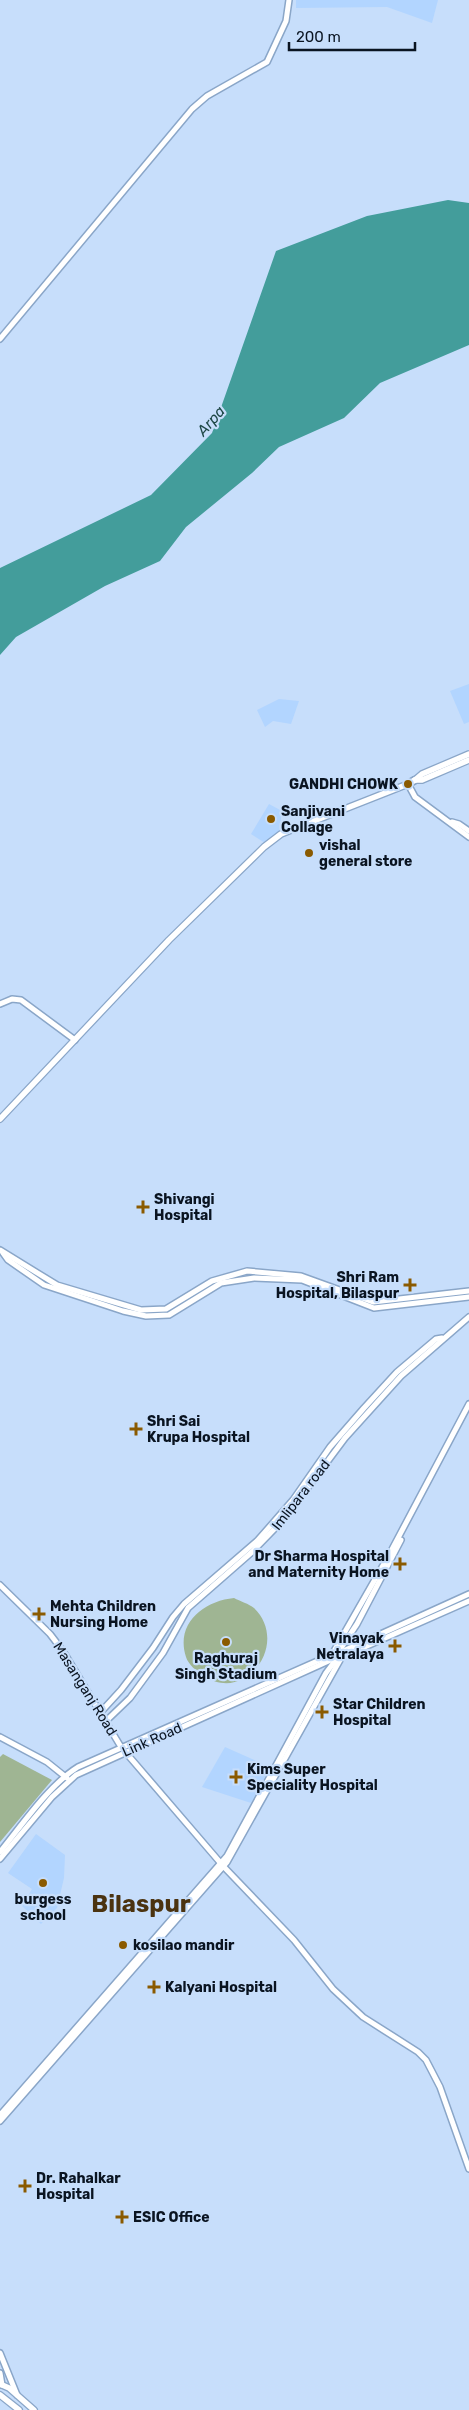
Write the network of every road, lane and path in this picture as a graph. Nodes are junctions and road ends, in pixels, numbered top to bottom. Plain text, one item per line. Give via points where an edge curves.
1 (289, 0) edge
2 (0, 339) edge
3 (469, 754) edge
4 (469, 760) edge
5 (415, 780) junction
6 (408, 784) junction
7 (451, 822) junction
8 (469, 831) edge
9 (469, 837) edge
10 (0, 1004) edge
11 (75, 1040) junction
12 (0, 1119) edge
13 (2, 1252) edge
14 (469, 1292) edge
15 (469, 1297) edge
16 (170, 1311) junction
17 (469, 1317) edge
18 (442, 1338) junction
19 (469, 1404) edge
20 (469, 1412) edge
21 (0, 1585) edge
22 (469, 1594) edge
23 (469, 1601) edge
24 (337, 1656) junction
25 (100, 1714) junction
26 (105, 1722) junction
27 (0, 1737) edge
28 (123, 1750) junction
29 (67, 1778) junction
30 (0, 1852) edge
31 (0, 1859) edge
32 (223, 1865) junction
33 (0, 2115) edge
34 (0, 2121) edge
35 (469, 2168) edge
36 (0, 2353) edge
37 (0, 2373) edge
38 (1, 2385) edge
39 (0, 2395) edge
40 (17, 2395) junction
41 (19, 2410) edge
42 (34, 2410) edge

1 - 2 street via 286,20 267,62 207,96 192,110
3 - 5 main road
4 - 5 main road
5 - 6 highway
6 - 7 street via 415,797
6 - 11 main road via 281,834 264,847 169,940
7 - 8 street
7 - 9 street
10 - 11 street via 12,999 21,1000
11 - 12 main road
13 - 16 street via 34,1280 58,1291 146,1316
14 - 16 street via 373,1302 301,1276 247,1271 212,1281
15 - 16 street via 374,1308 302,1280 254,1278 221,1283
17 - 18 street, Imlipara road
18 - 25 street, Imlipara road via 436,1339 397,1372 341,1433 293,1500 258,1540 184,1604
18 - 26 street, Imlipara road via 368,1411 297,1504 261,1544 188,1608 163,1653 130,1698
19 - 24 street
20 - 24 street
21 - 25 street, Masanganj Road via 50,1634
22 - 24 street, Link Road
23 - 24 street, Link Road
24 - 28 street, Link Road
24 - 32 street via 237,1847
25 - 26 street, Masanganj Road
26 - 28 street, Masanganj Road
27 - 29 street via 48,1762
28 - 29 street, Link Road via 78,1767
28 - 32 street, Masanganj Road
29 - 30 street, Link Road
29 - 31 street, Link Road
32 - 33 street
32 - 34 street
32 - 35 street, Masanganj Road via 294,1940 348,2004 426,2060 440,2087
36 - 40 street
37 - 38 street
38 - 40 main road
39 - 41 main road
40 - 42 main road

